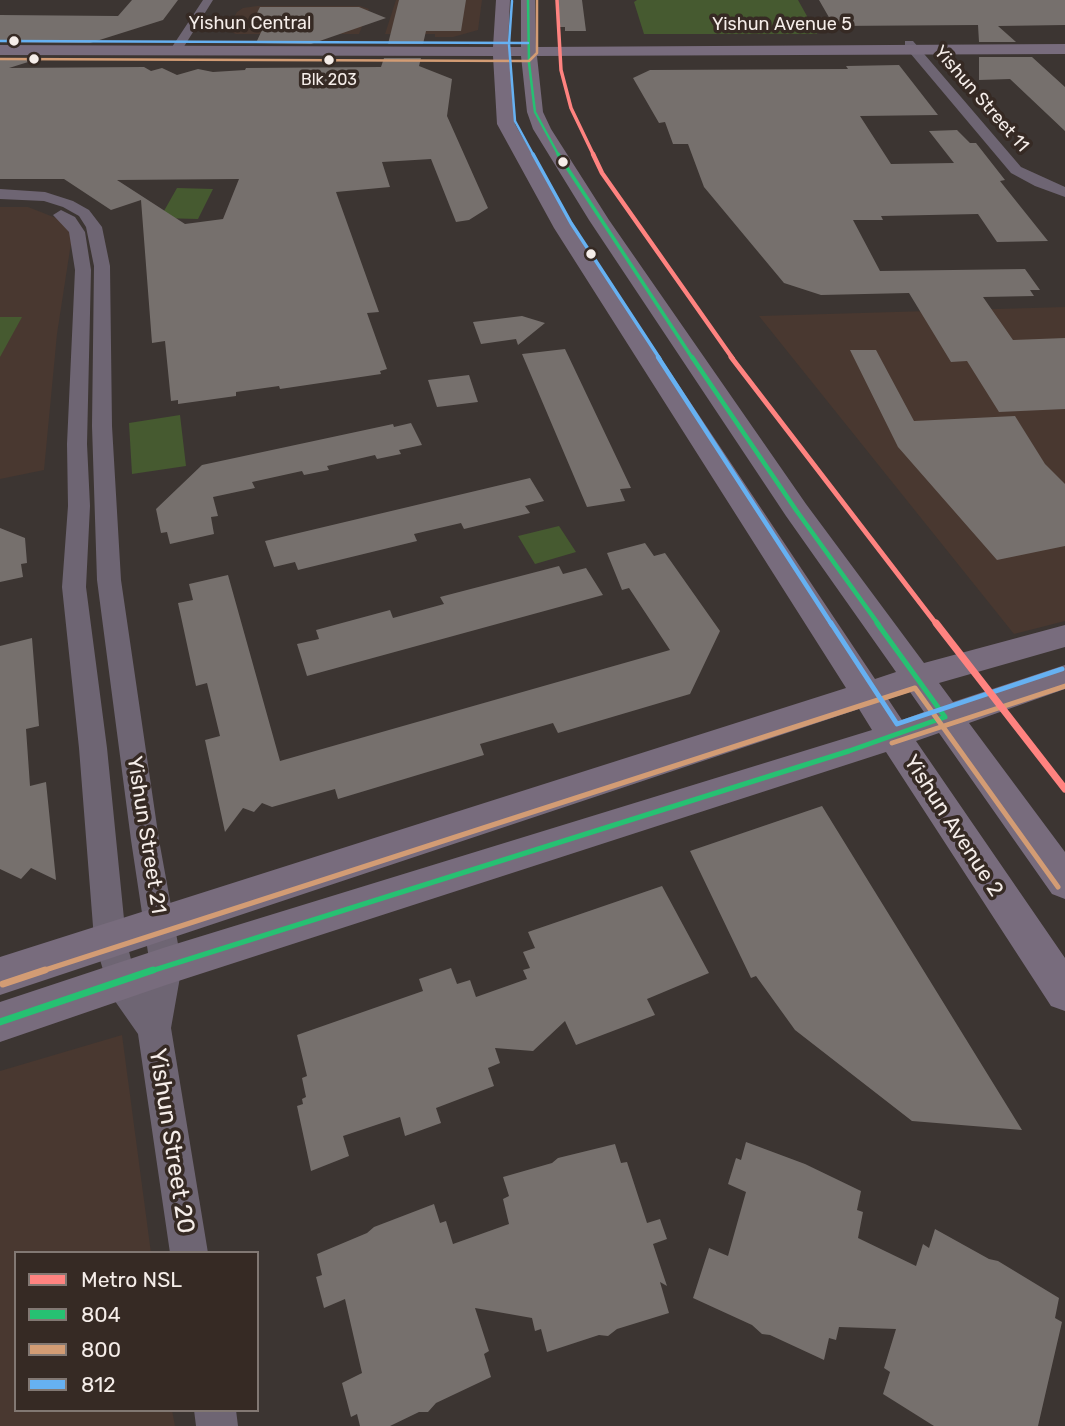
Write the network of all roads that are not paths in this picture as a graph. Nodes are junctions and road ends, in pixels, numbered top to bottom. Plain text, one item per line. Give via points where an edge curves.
1 (208, 0) edge
2 (503, 0) edge
3 (528, 0) edge
4 (191, 25) junction
5 (209, 28) dead end
6 (0, 42) edge
7 (86, 43) junction
8 (1065, 43) edge
9 (178, 46) junction
10 (197, 47) junction
11 (917, 47) junction
12 (500, 48) junction
13 (528, 48) junction
14 (1065, 49) edge
15 (0, 50) edge
16 (542, 130) junction
17 (521, 151) junction
18 (1065, 189) edge
19 (0, 194) edge
20 (0, 202) edge
21 (1065, 636) edge
22 (1065, 677) edge
23 (918, 678) junction
24 (867, 694) junction
25 (945, 717) junction
26 (893, 734) junction
27 (1065, 882) edge
28 (160, 924) junction
29 (110, 939) junction
30 (166, 966) junction
31 (0, 976) edge
32 (121, 983) junction
33 (1065, 992) edge
34 (0, 1022) edge
35 (154, 1028) junction
36 (189, 1251) edge

1 - 4 street
2 - 12 main road, Yishun Avenue 2
3 - 13 main road
4 - 7 main road via 153,38
4 - 9 street
5 - 10 street
6 - 7 main road, Yishun Central
7 - 9 main road, Yishun Central
8 - 11 main road, Yishun Avenue 5
9 - 10 main road, Yishun Central
9 - 15 main road, Yishun Central
10 - 12 main road, Yishun Central
11 - 13 main road, Yishun Avenue 5
11 - 14 main road, Yishun Avenue 5
11 - 18 street, Yishun Street 11 via 1016,170
12 - 13 main road, Yishun Avenue 5
12 - 17 main road, Yishun Avenue 2 via 506,124
13 - 16 main road via 535,112
16 - 17 main road via 541,143
16 - 23 main road via 796,510
17 - 24 main road, Yishun Avenue 2 via 565,228
19 - 28 street, Yishun Street 21 via 68,204 84,213 94,227 102,266 102,426 109,580
20 - 29 street, Yishun Street 21 via 29,204 69,220 77,232 83,270 74,587
21 - 23 main road
22 - 25 main road
23 - 24 main road
23 - 25 main road
24 - 26 main road, Yishun Avenue 2
24 - 28 main road
25 - 26 main road
25 - 27 main road
26 - 30 main road
26 - 33 main road, Yishun Avenue 2
28 - 29 main road
28 - 30 street, Yishun Street 21
29 - 31 main road
29 - 32 street, Yishun Street 21
30 - 32 main road
30 - 35 street, Yishun Street 21
32 - 34 main road
32 - 35 street, Yishun Street 21
35 - 36 street, Yishun Street 20

